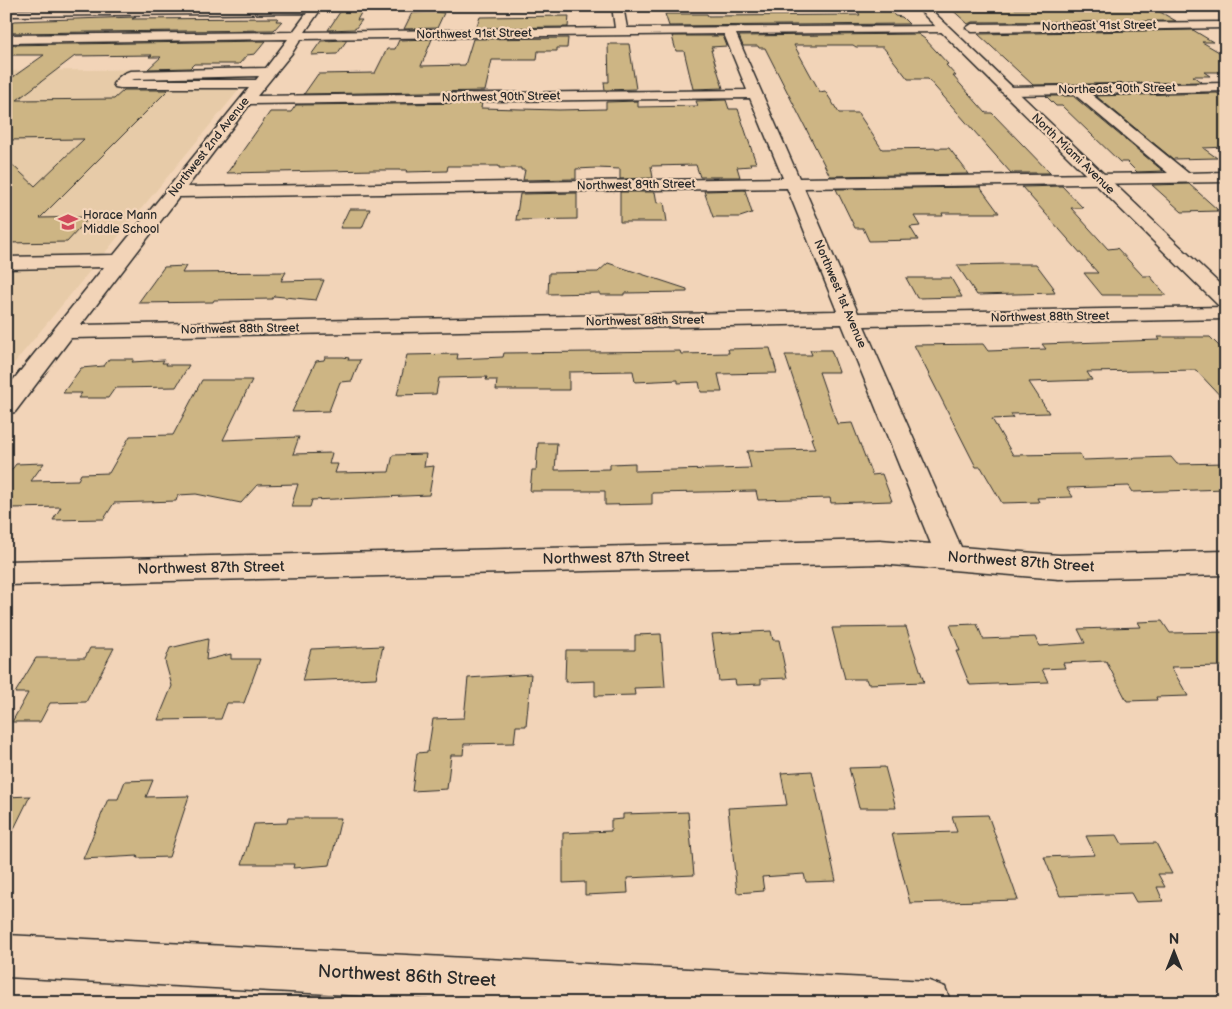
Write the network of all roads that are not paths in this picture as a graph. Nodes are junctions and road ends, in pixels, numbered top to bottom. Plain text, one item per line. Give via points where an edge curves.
1 (21, 6) edge
2 (617, 6) edge
3 (920, 6) edge
4 (317, 8) edge
5 (7, 14) edge
6 (1012, 17) dead end
7 (1226, 25) edge
8 (1026, 27) junction
9 (943, 28) junction
10 (972, 28) dead end
11 (728, 31) junction
12 (622, 32) junction
13 (298, 36) junction
14 (6, 39) edge
15 (270, 72) junction
16 (259, 84) junction
17 (1226, 87) edge
18 (1078, 90) junction
19 (1007, 91) junction
20 (756, 94) junction
21 (246, 100) junction
22 (1226, 177) edge
23 (1184, 178) junction
24 (1098, 179) junction
25 (794, 182) junction
26 (173, 192) junction
27 (119, 261) junction
28 (6, 263) edge
29 (1226, 302) edge
30 (1226, 313) edge
31 (851, 319) junction
32 (64, 332) junction
33 (6, 406) edge
34 (951, 557) junction
35 (1226, 563) edge
36 (6, 573) edge
37 (6, 956) edge
38 (928, 1003) edge

1 - 5 street
2 - 12 street
3 - 9 street, North Miami Avenue
4 - 5 street
4 - 13 street, Northwest 2nd Avenue
6 - 8 street
7 - 8 street, Northeast 91st Street
8 - 10 street, Northeast 91st Street
9 - 11 street, Northwest 91st Street
9 - 19 street, North Miami Avenue
11 - 12 street, Northwest 91st Street
11 - 20 street, Northwest 1st Avenue
12 - 13 street, Northwest 91st Street
13 - 14 street, Northwest 91st Street
13 - 15 street, Northwest 2nd Avenue
15 - 16 street, Northwest 2nd Avenue
15 - 16 street via 130,75 120,84
16 - 21 street, Northwest 2nd Avenue
17 - 18 street, Northeast 90th Street
18 - 19 street, Northeast 90th Street
18 - 23 street
19 - 24 street, North Miami Avenue
20 - 21 street, Northwest 90th Street
20 - 25 street, Northwest 1st Avenue
21 - 26 street, Northwest 2nd Avenue
22 - 23 street, Northwest 89th Street
23 - 24 street, Northwest 89th Street
24 - 25 street, Northwest 89th Street
24 - 29 street, North Miami Avenue
25 - 26 street, Northwest 89th Street
25 - 31 street, Northwest 1st Avenue
26 - 27 street, Northwest 2nd Avenue
27 - 28 street
27 - 32 street, Northwest 2nd Avenue
30 - 31 street, Northwest 88th Street
31 - 32 street, Northwest 88th Street
31 - 34 street, Northwest 1st Avenue
32 - 33 street, Northwest 2nd Avenue
34 - 35 street, Northwest 87th Street via 1059,567
34 - 36 street, Northwest 87th Street via 843,552
37 - 38 street, Northwest 86th Street

